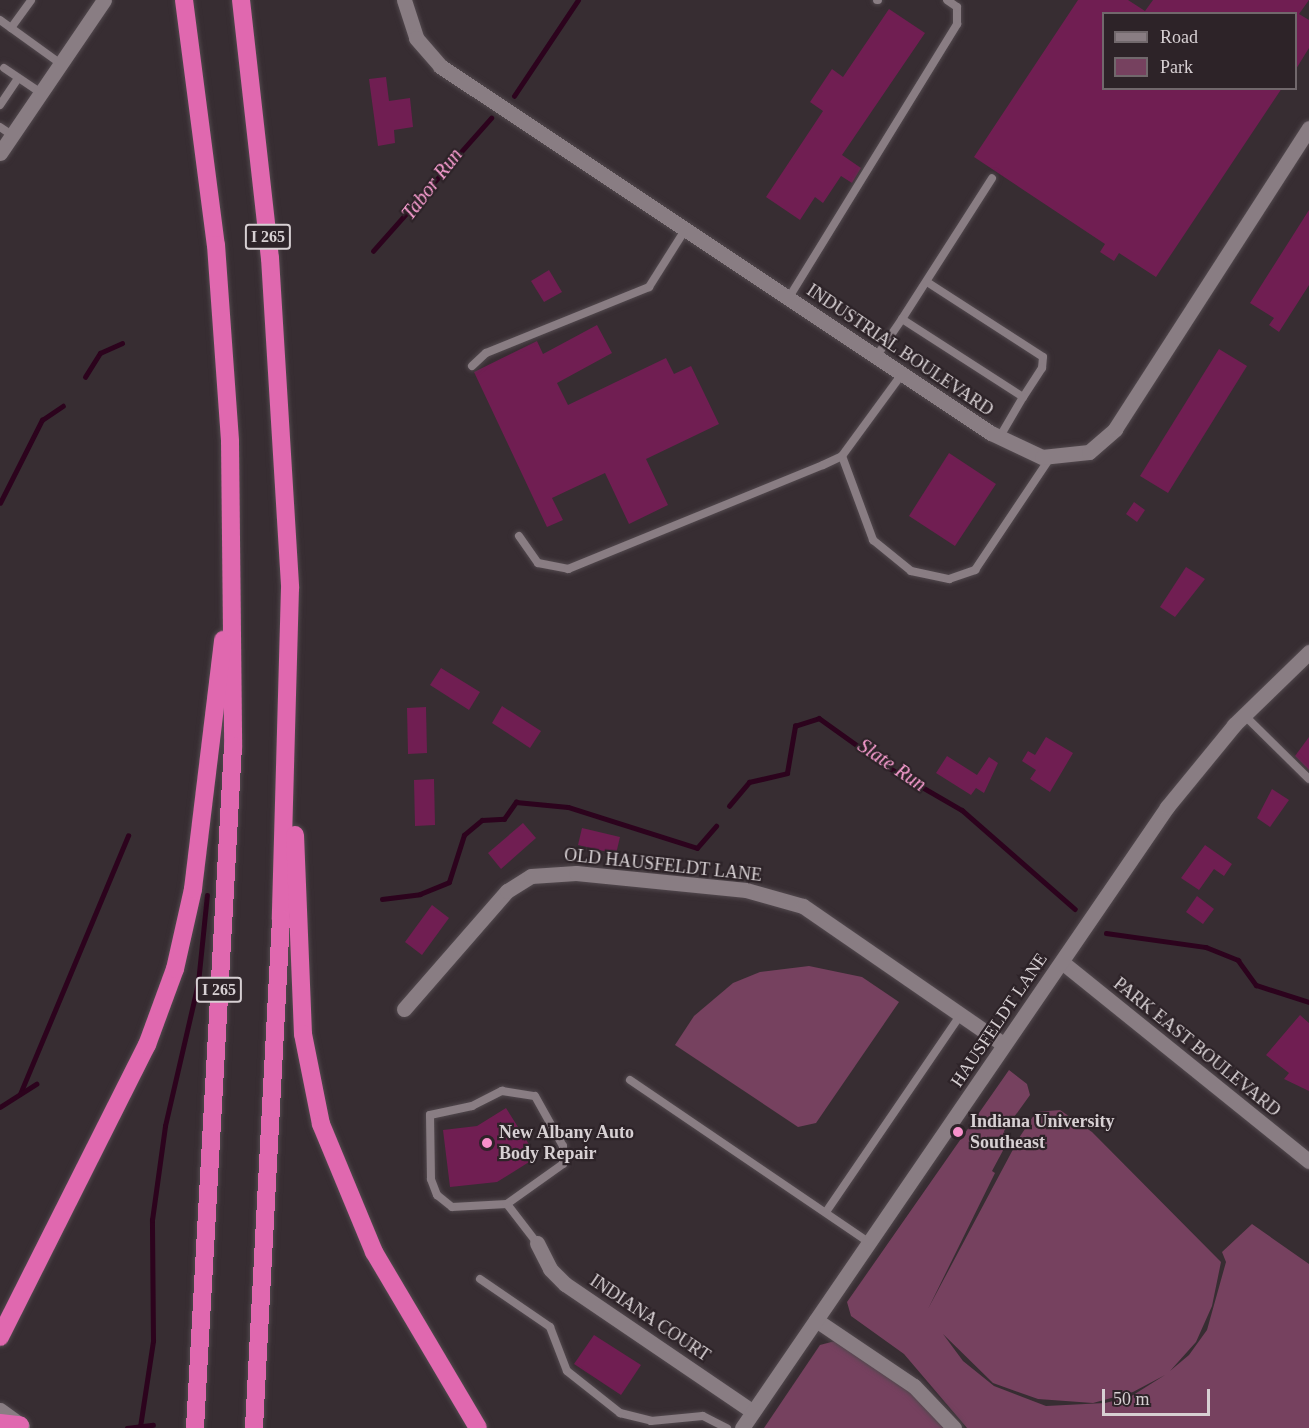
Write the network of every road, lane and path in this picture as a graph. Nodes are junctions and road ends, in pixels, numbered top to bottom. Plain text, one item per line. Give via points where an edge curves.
1 (31, 0) edge
2 (104, 0) edge
3 (184, 0) edge
4 (241, 0) edge
5 (404, 0) edge
6 (946, 0) edge
7 (0, 20) edge
8 (11, 28) junction
9 (61, 64) junction
10 (4, 68) dead end
11 (18, 78) junction
12 (41, 93) junction
13 (0, 105) edge
14 (1309, 128) edge
15 (6, 131) edge
16 (0, 153) edge
17 (992, 178) dead end
18 (685, 230) junction
19 (927, 282) junction
20 (788, 299) junction
21 (902, 319) junction
22 (876, 357) junction
23 (472, 366) dead end
24 (902, 374) junction
25 (1023, 397) junction
26 (999, 438) junction
27 (842, 456) junction
28 (1050, 458) junction
29 (519, 536) dead end
30 (232, 552) junction
31 (1309, 652) edge
32 (288, 697) junction
33 (1244, 715) junction
34 (1309, 779) edge
35 (1062, 962) junction
36 (404, 1009) dead end
37 (961, 1014) junction
38 (1004, 1044) junction
39 (630, 1080) dead end
40 (1309, 1161) edge
41 (507, 1204) junction
42 (826, 1212) junction
43 (537, 1243) joint
44 (870, 1243) junction
45 (480, 1279) dead end
46 (12, 1311) junction
47 (816, 1320) junction
48 (0, 1330) edge
49 (0, 1337) edge
50 (0, 1410) edge
51 (753, 1412) junction
52 (0, 1423) edge
53 (22, 1426) edge
54 (195, 1428) edge
55 (254, 1428) edge
56 (478, 1428) edge
57 (728, 1428) edge
58 (742, 1428) edge
59 (954, 1428) edge

1 - 8 lane
2 - 9 street
3 - 30 highway, I 265 via 216,245 230,442
4 - 32 highway, I 265 via 270,258 286,474
5 - 18 street, INDUSTRIAL BOULEVARD via 416,38 440,66
6 - 20 lane via 957,7 957,24
7 - 8 lane
8 - 9 lane
9 - 12 street
10 - 11 lane
11 - 12 lane
11 - 13 lane
12 - 15 street
14 - 28 street via 1115,429 1089,452
15 - 16 street
17 - 19 lane
18 - 20 street, INDUSTRIAL BOULEVARD
18 - 23 lane via 649,288 486,353
19 - 21 lane
19 - 25 lane via 1043,357 1042,368
20 - 22 street, INDUSTRIAL BOULEVARD
21 - 22 lane
21 - 25 lane
22 - 24 street, INDUSTRIAL BOULEVARD
24 - 26 street, INDUSTRIAL BOULEVARD
24 - 27 lane
25 - 26 lane
26 - 28 street, INDUSTRIAL BOULEVARD
27 - 28 lane via 873,540 911,571 950,579 975,570
27 - 29 lane via 568,569 538,563
30 - 46 highway via 209,774 176,969 147,1045
30 - 54 highway, I 265 via 233,746
31 - 33 street, HAUSFELDT LANE
32 - 55 highway, I 265
32 - 56 highway via 303,1034 321,1124 374,1252
33 - 34 lane
33 - 35 street, HAUSFELDT LANE via 1180,791
35 - 38 street, HAUSFELDT LANE
35 - 40 street, PARK EAST BOULEVARD
36 - 37 street, OLD HAUSFELDT LANE via 507,891 531,876 576,873 746,890 784,899 838,926
37 - 38 street, OLD HAUSFELDT LANE
37 - 42 lane
38 - 44 street, HAUSFELDT LANE
39 - 42 lane
41 - 41 lane via 563,1164 563,1146 535,1096 502,1091 472,1106 430,1115 431,1179 437,1196 452,1207
41 - 43 lane
42 - 44 lane
43 - 51 street, INDIANA COURT via 550,1269 565,1284
44 - 47 street, HAUSFELDT LANE
45 - 57 lane via 550,1327 567,1371 620,1413 651,1421 703,1416
46 - 48 highway
46 - 49 highway
47 - 51 street, HAUSFELDT LANE
47 - 59 street via 914,1386
50 - 53 street
51 - 58 street, HAUSFELDT LANE
52 - 53 highway

